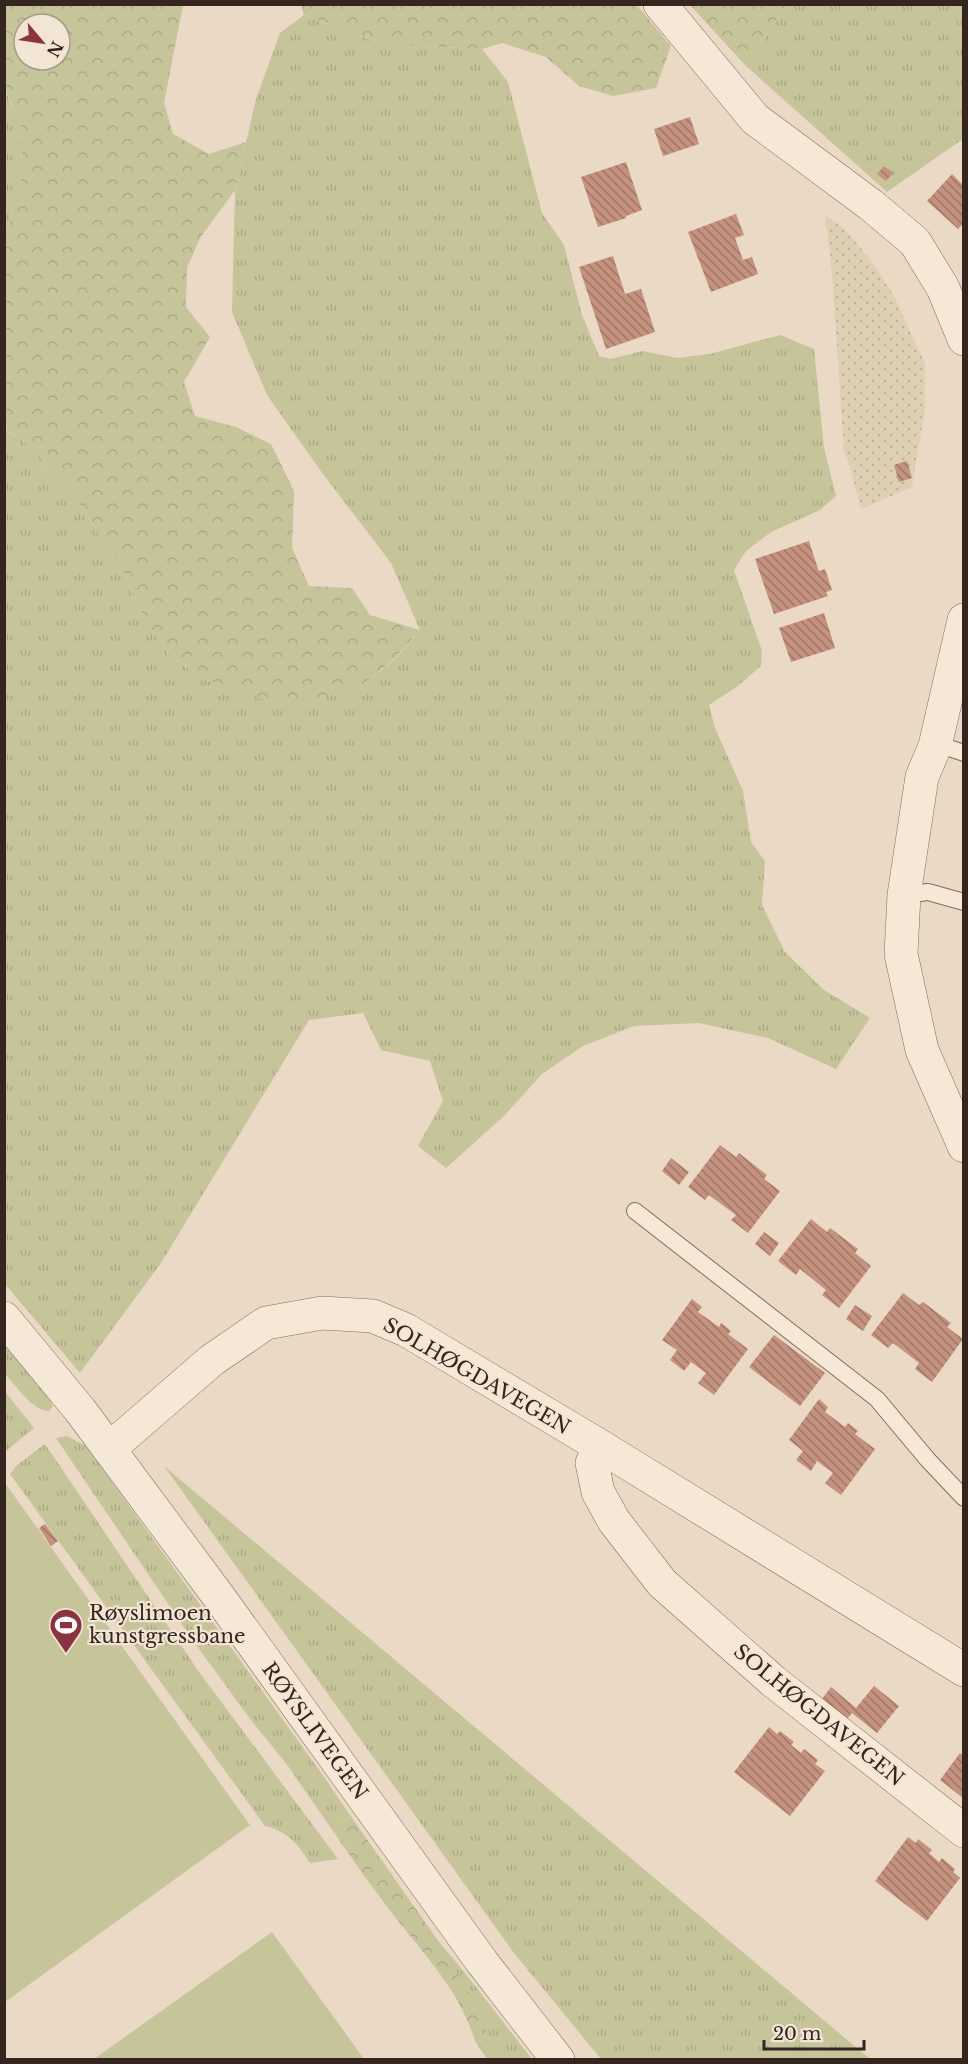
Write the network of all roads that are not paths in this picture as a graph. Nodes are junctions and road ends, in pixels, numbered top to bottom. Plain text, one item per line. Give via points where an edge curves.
1 (660, 4) edge
2 (963, 339) edge
3 (962, 642) edge
4 (949, 749) edge
5 (904, 895) junction
6 (963, 902) edge
7 (963, 1146) edge
8 (635, 1211) dead end
9 (4, 1318) edge
10 (600, 1446) junction
11 (109, 1449) junction
12 (963, 1498) edge
13 (963, 1670) edge
14 (963, 1831) edge
15 (558, 2060) edge

1 - 2 street via 756,119 915,242 943,288
3 - 4 street
4 - 5 street via 922,777
5 - 6 lane via 928,892
5 - 7 street via 901,954 922,1050
8 - 12 lane via 877,1399
9 - 11 street, RØYSLIVEGEN
10 - 11 street, SOLHØGDAVEGEN via 405,1330 373,1316 322,1313 266,1323 212,1360
10 - 13 street, SOLHØGDAVEGEN
10 - 14 street, SOLHØGDAVEGEN via 592,1463 598,1492 614,1521 662,1583 773,1681
11 - 15 street, RØYSLIVEGEN via 482,1962

